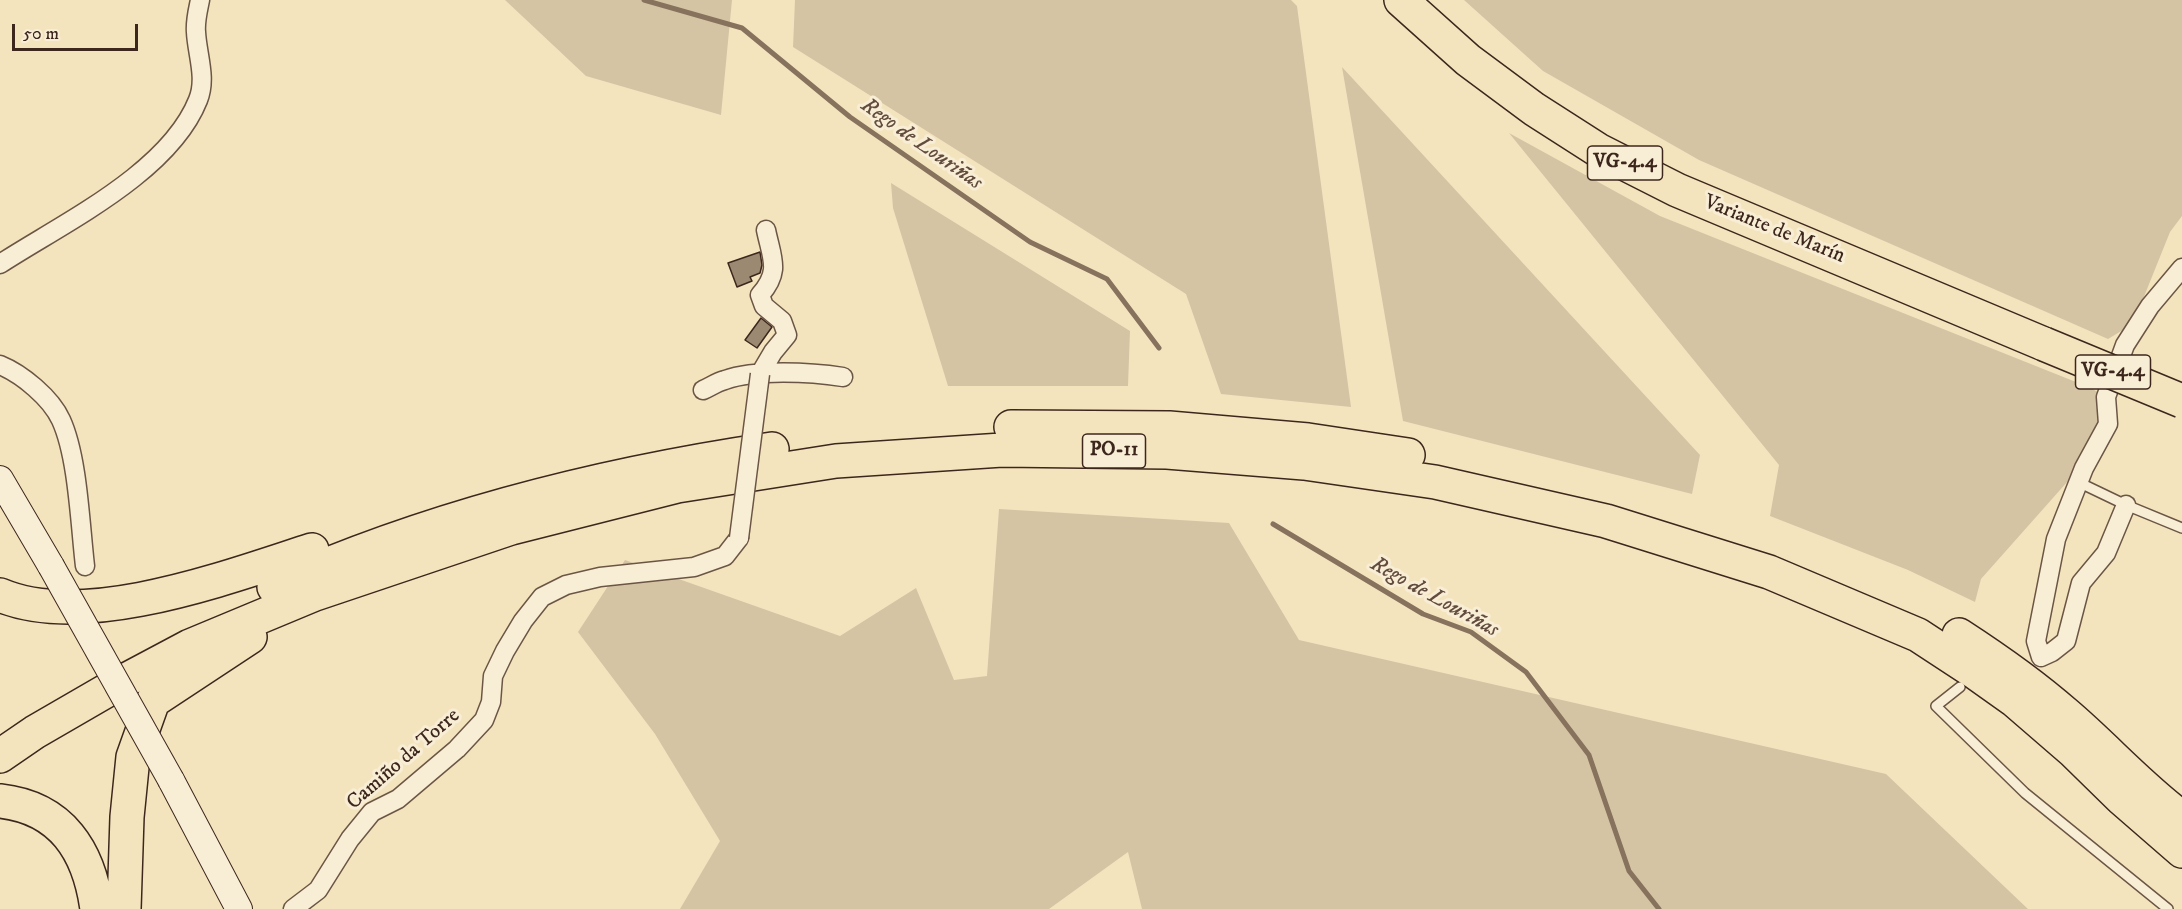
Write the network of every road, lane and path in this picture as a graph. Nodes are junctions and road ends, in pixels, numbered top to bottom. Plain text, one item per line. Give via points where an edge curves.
1 (200, 0) edge
2 (1401, 0) edge
3 (766, 230) dead end
4 (0, 264) edge
5 (2182, 268) edge
6 (0, 365) edge
7 (760, 374) junction
8 (843, 377) dead end
9 (704, 390) dead end
10 (2182, 401) edge
11 (0, 479) edge
12 (2078, 482) junction
13 (518, 502) junction
14 (2126, 505) junction
15 (2182, 528) edge
16 (85, 566) dead end
17 (315, 594) junction
18 (0, 595) edge
19 (1960, 687) dead end
20 (0, 729) edge
21 (0, 756) edge
22 (0, 801) edge
23 (2182, 818) edge
24 (2182, 851) edge
25 (97, 909) edge
26 (124, 909) edge
27 (239, 909) edge
28 (293, 909) edge
29 (2169, 909) edge

1 - 4 street via 195,30 202,83 198,100 173,143 91,208
2 - 10 highway, Variante de Marín / VG-4.4, bridge via 1468,60 1534,110 1598,150 1677,190
3 - 7 street via 774,273 760,296 764,306 782,321 787,335
5 - 12 street via 2150,306 2125,345 2106,397 2108,424
6 - 16 street via 14,371 41,394 60,418 76,483
7 - 8 street
7 - 9 street via 726,379
7 - 28 street, Camiño da Torre, bridge via 739,538 725,556 694,567 600,577 566,585 542,597 523,621 493,676 491,702 484,720 457,749 398,799 372,812 318,890
11 - 27 street, bridge via 171,780
12 - 14 lane
12 - 14 street via 2056,539 2036,641 2041,657 2066,641 2082,583 2106,553
13 - 18 highway via 416,517 211,582 127,602 72,608 19,603
13 - 20 highway, PO-11 via 409,534 291,579 101,669
13 - 23 highway, PO-11 via 717,457 830,440 1003,427 1169,428 1308,440 1435,459 1603,497 1765,547 1927,615 2003,663
14 - 15 lane
17 - 21 highway, PO-11 via 190,646 35,732
17 - 24 highway, PO-11 via 511,528 677,486 836,461 1002,450 1143,451 1326,466 1435,482 1606,521 1768,572 1918,635 2014,700
17 - 26 highway via 153,701 133,757
19 - 29 lane via 1936,706 2025,793
22 - 25 highway via 41,812 63,828 81,852 93,879

